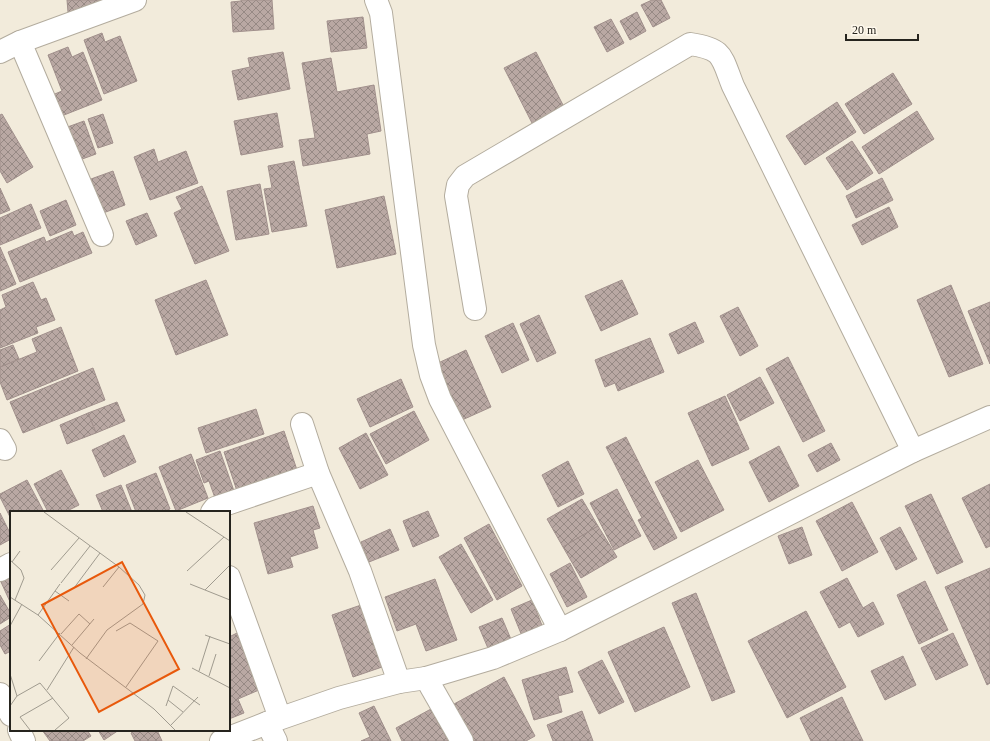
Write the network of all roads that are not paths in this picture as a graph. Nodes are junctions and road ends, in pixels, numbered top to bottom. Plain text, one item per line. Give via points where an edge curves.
1 (135, 0) edge
2 (376, 0) edge
3 (20, 42) junction
4 (0, 52) edge
5 (102, 235) dead end
6 (475, 309) dead end
7 (990, 417) edge
8 (302, 424) dead end
9 (913, 450) junction
10 (318, 473) junction
11 (213, 511) edge
12 (10, 565) edge
13 (0, 570) edge
14 (230, 580) edge
15 (560, 630) junction
16 (426, 678) junction
17 (399, 682) junction
18 (0, 694) edge
19 (10, 713) edge
20 (274, 727) edge
21 (19, 731) edge
22 (24, 741) edge
23 (221, 741) edge
24 (462, 741) edge

1 - 3 street
2 - 15 street via 381,13 423,337 431,374 440,399
3 - 4 street
3 - 5 street
6 - 9 street via 456,196 458,185 465,176 690,44 706,46 720,55
7 - 9 street
8 - 10 street
9 - 15 street
10 - 11 street via 215,508
10 - 17 street via 360,571
12 - 13 street
14 - 20 street
15 - 16 street via 493,658
16 - 17 street
16 - 24 street
17 - 20 street via 339,698
18 - 19 street
20 - 23 street
21 - 22 street

